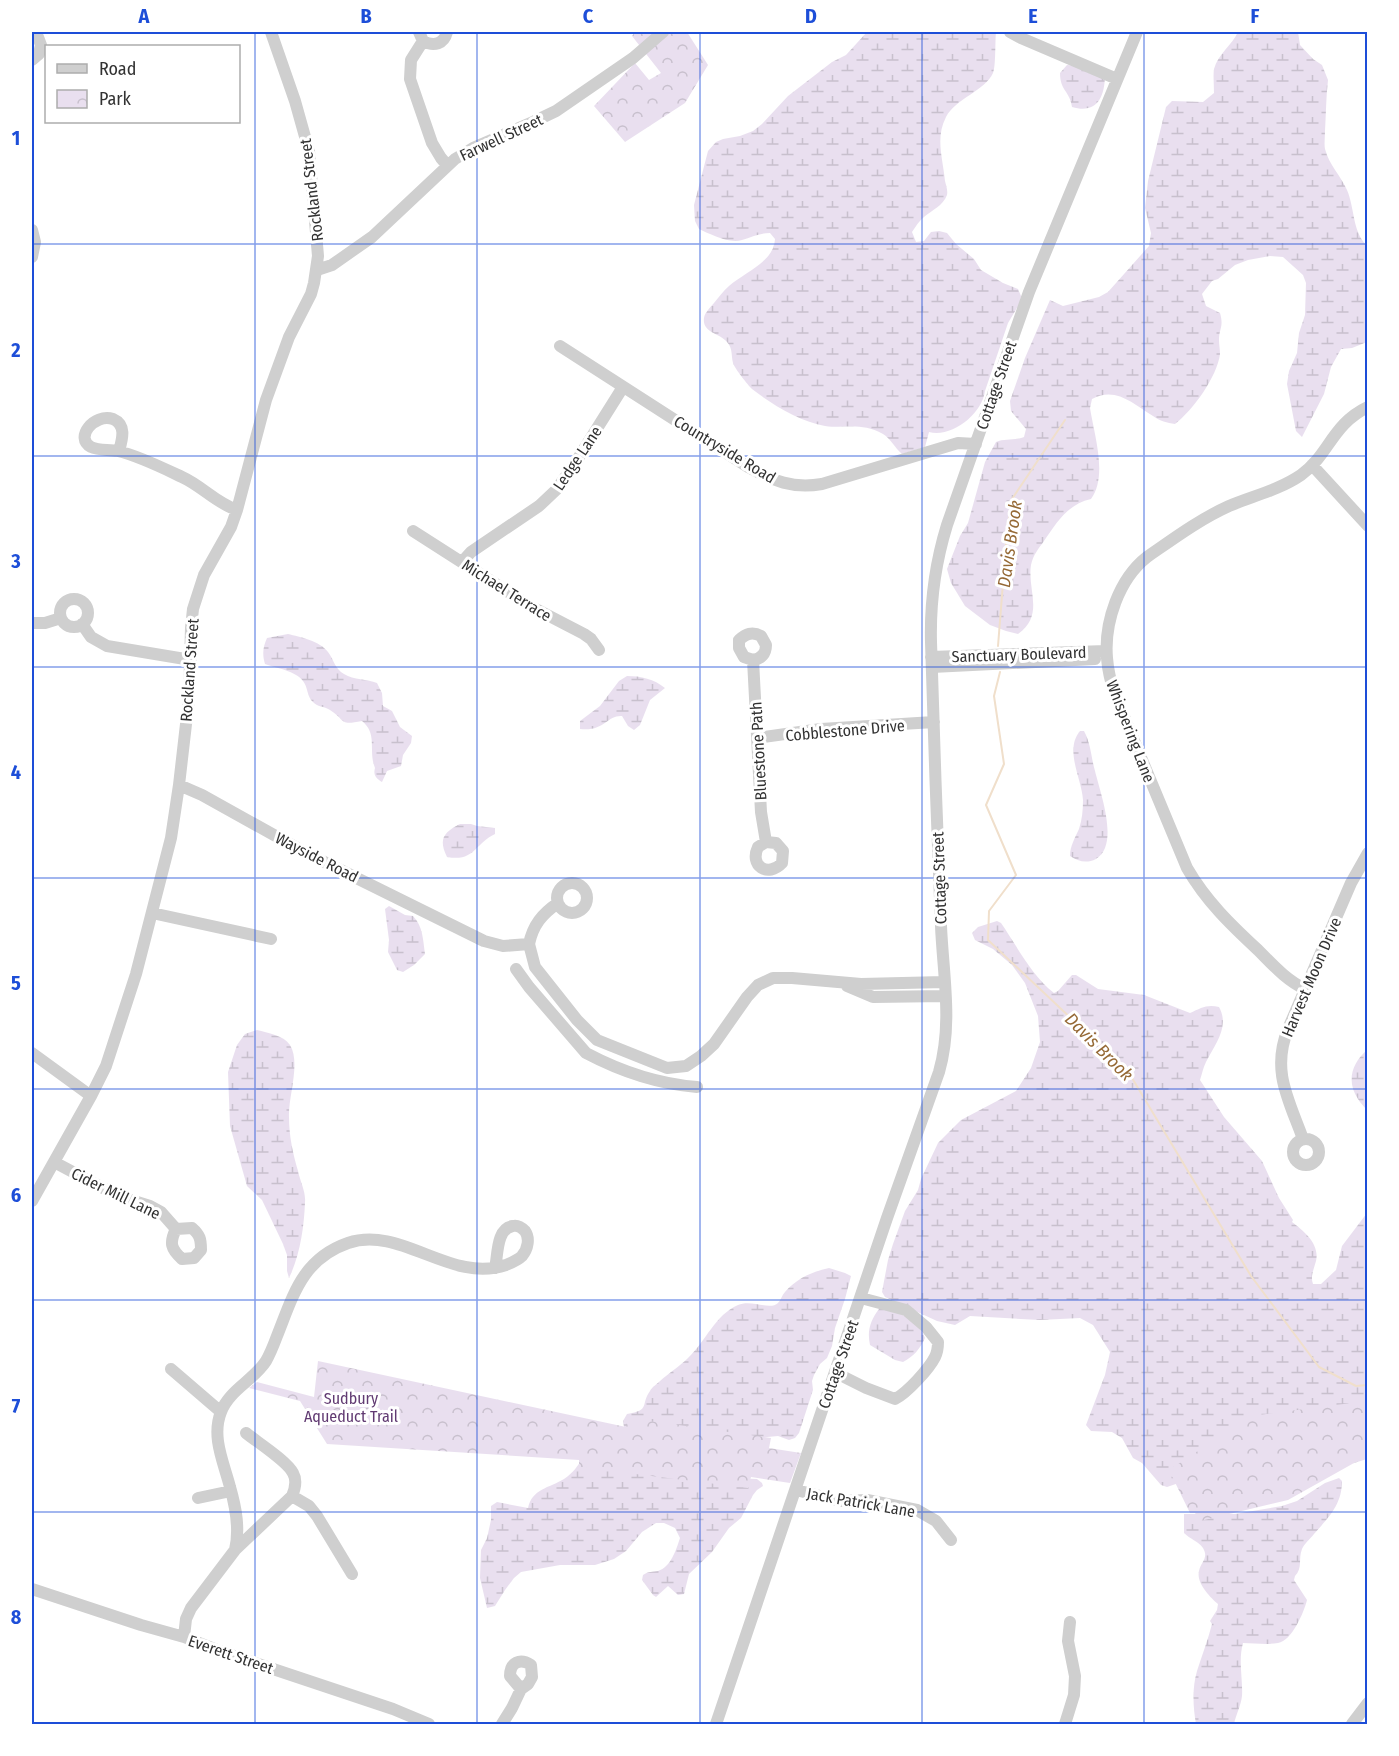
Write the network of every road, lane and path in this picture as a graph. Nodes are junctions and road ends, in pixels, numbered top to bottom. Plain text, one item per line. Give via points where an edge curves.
1 (271, 32) edge
2 (447, 32) edge
3 (663, 32) edge
4 (1010, 32) edge
5 (1137, 32) edge
6 (32, 33) edge
7 (421, 36) edge
8 (32, 60) edge
9 (1117, 79) junction
10 (447, 165) junction
11 (32, 230) edge
12 (32, 256) edge
13 (317, 270) junction
14 (560, 346) dead end
15 (623, 387) junction
16 (1368, 407) edge
17 (976, 444) junction
18 (119, 451) dead end
19 (1312, 465) junction
20 (237, 510) junction
21 (1368, 526) edge
22 (413, 531) dead end
23 (462, 562) junction
24 (61, 618) junction
25 (32, 623) edge
26 (82, 624) junction
27 (599, 650) dead end
28 (1107, 655) junction
29 (191, 660) junction
30 (753, 660) dead end
31 (931, 662) junction
32 (934, 722) junction
33 (757, 738) junction
34 (179, 785) junction
35 (766, 842) dead end
36 (1368, 854) edge
37 (558, 903) dead end
38 (152, 913) junction
39 (271, 939) dead end
40 (529, 944) junction
41 (516, 969) dead end
42 (840, 982) junction
43 (944, 982) junction
44 (1305, 989) junction
45 (555, 993) junction
46 (945, 996) junction
47 (542, 1003) junction
48 (597, 1040) junction
49 (32, 1053) edge
50 (586, 1053) junction
51 (676, 1067) junction
52 (673, 1084) junction
53 (697, 1087) dead end
54 (91, 1096) junction
55 (1303, 1139) dead end
56 (54, 1162) junction
57 (32, 1201) edge
58 (176, 1229) dead end
59 (495, 1269) dead end
60 (861, 1298) junction
61 (171, 1369) dead end
62 (836, 1373) junction
63 (221, 1412) junction
64 (246, 1433) dead end
65 (796, 1490) junction
66 (231, 1491) junction
67 (292, 1496) junction
68 (198, 1498) dead end
69 (951, 1540) dead end
70 (235, 1550) junction
71 (352, 1574) dead end
72 (32, 1589) edge
73 (1070, 1622) dead end
74 (184, 1637) junction
75 (521, 1689) dead end
76 (1368, 1703) edge
77 (429, 1725) edge
78 (502, 1725) edge
79 (716, 1725) edge
80 (1065, 1725) edge
81 (1352, 1725) edge

1 - 13 street, Rockland Street via 309,151
2 - 7 street via 437,44 428,44
3 - 10 street, Farwell Street via 562,107 473,148
4 - 9 street
5 - 9 street, Cottage Street
6 - 8 street via 41,45
7 - 10 street via 411,60 410,79 432,143
9 - 17 street, Cottage Street via 1029,292
10 - 13 street, Farwell Street via 372,237 332,265
11 - 12 street
13 - 20 street, Rockland Street via 311,294 289,337 266,400
14 - 15 street, Countryside Road
15 - 17 street, Countryside Road via 748,467 789,485 822,484 958,443
15 - 23 street, Ledge Lane via 556,490
16 - 19 street, Whispering Lane via 1344,422
17 - 31 street, Cottage Street via 938,557 931,604
18 - 20 street via 191,481
19 - 21 street
19 - 28 street, Whispering Lane via 1288,483 1209,517 1136,565 1117,598
20 - 29 street, Rockland Street via 200,585 192,619
22 - 23 street, Michael Terrace
23 - 27 street, Michael Terrace via 530,606 584,634
24 - 25 street
24 - 26 street via 68,626
24 - 26 street via 63,604 76,599 83,602 88,612
26 - 29 street via 91,637 107,646
28 - 31 street, Sanctuary Boulevard
28 - 44 street, Whispering Lane via 1115,695 1180,855 1194,880 1221,915 1285,977
29 - 34 street, Rockland Street
30 - 33 street, Bluestone Path
31 - 32 street, Cottage Street
32 - 33 street, Cobblestone Drive via 820,729
32 - 43 street, Cottage Street
33 - 35 street, Bluestone Path
34 - 38 street, Rockland Street via 171,838
34 - 40 street, Wayside Road via 484,941 503,946
36 - 44 street, Harvest Moon Drive via 1351,883
37 - 40 street via 536,922
38 - 39 street
38 - 54 street, Rockland Street via 115,1041
40 - 45 street via 535,967
41 - 47 street
42 - 43 street
42 - 46 street via 873,997
42 - 51 street via 773,978 758,985 714,1044 686,1066
43 - 46 street, Cottage Street
44 - 55 street, Harvest Moon Drive via 1280,1057 1284,1088
45 - 47 street
45 - 48 street
46 - 60 street, Cottage Street via 943,1060
47 - 50 street
48 - 50 street
48 - 51 street via 667,1068
49 - 54 street
50 - 52 street
51 - 52 street
52 - 53 street
54 - 56 street, Rockland Street
56 - 57 street, Rockland Street
56 - 58 street, Cider Mill Lane via 118,1196 161,1212
59 - 63 street via 462,1267 396,1244 368,1240 326,1253 302,1278 266,1361
60 - 62 street, Cottage Street
60 - 62 street via 906,1310 938,1342 936,1356 909,1389 895,1399
61 - 63 street
62 - 65 street, Cottage Street
63 - 66 street via 220,1455
64 - 67 street via 293,1472 296,1481
65 - 69 street, Jack Patrick Lane via 840,1501 867,1500 917,1510 936,1521
65 - 79 street, Cottage Street
66 - 68 street
66 - 70 street via 237,1524
67 - 70 street
67 - 71 street via 317,1516
70 - 74 street via 190,1608
72 - 74 street, Everett Street
73 - 80 street via 1068,1641 1075,1676
74 - 77 street, Everett Street via 394,1709
75 - 78 street
76 - 81 street

